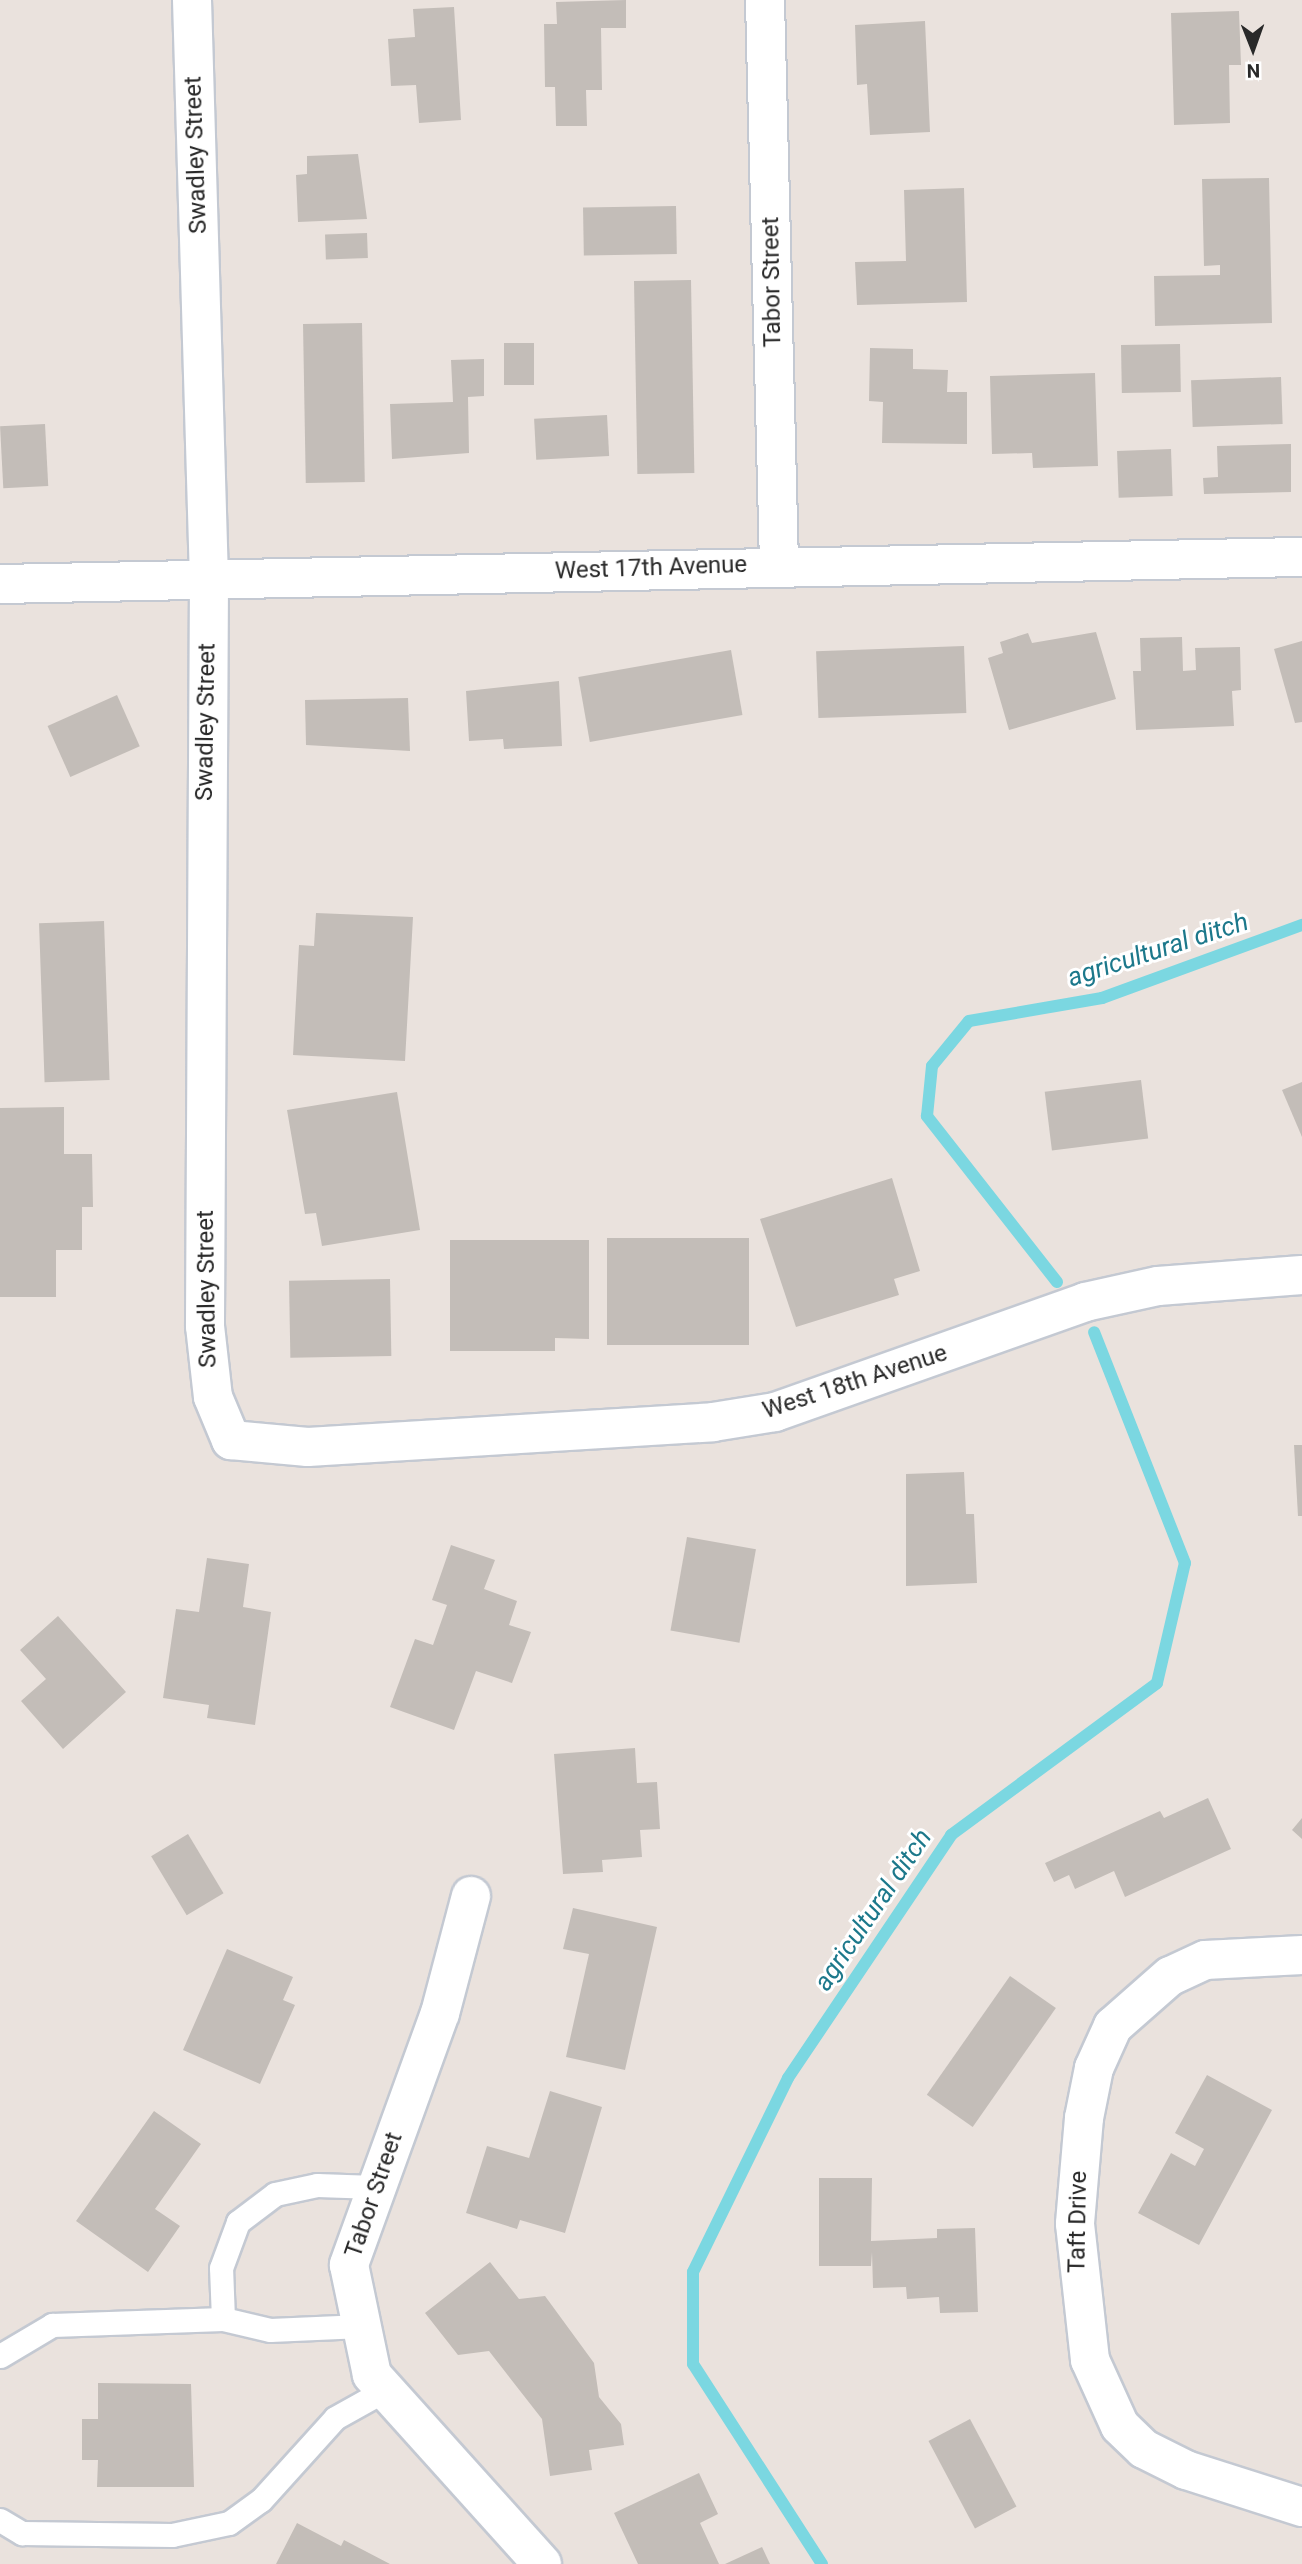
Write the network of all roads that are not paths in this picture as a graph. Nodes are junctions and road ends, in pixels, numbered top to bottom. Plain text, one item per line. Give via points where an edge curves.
1 (192, 0) edge
2 (765, 0) edge
3 (1302, 557) edge
4 (779, 564) junction
5 (209, 580) junction
6 (0, 584) edge
7 (1302, 1275) edge
8 (230, 1440) joint
9 (471, 1896) dead end
10 (1302, 1955) edge
11 (375, 2187) junction
12 (223, 2319) junction
13 (362, 2326) junction
14 (0, 2356) edge
15 (385, 2390) junction
16 (1302, 2507) edge
17 (0, 2520) edge
18 (542, 2564) edge

1 - 5 street, Swadley Street
2 - 4 street, Tabor Street
3 - 4 street, West 17th Avenue
4 - 5 street, West 17th Avenue
5 - 6 street, West 17th Avenue
5 - 8 street, Swadley Street via 205,1326 213,1397
7 - 8 street, West 18th Avenue via 1158,1286 1086,1302 775,1412 713,1422 308,1447
9 - 11 street, Tabor Street via 440,2013
10 - 16 street, Taft Drive via 1205,1960 1140,1997 1113,2026 1094,2068 1075,2212 1077,2278 1090,2360 1120,2426 1144,2449 1186,2470
11 - 12 lane via 317,2185 275,2194 238,2222 221,2268
11 - 13 street, Tabor Street via 349,2265
12 - 13 lane via 270,2330
12 - 14 lane via 52,2325
13 - 15 street, Tabor Street via 373,2375
15 - 17 lane via 335,2418 261,2500 229,2524 172,2535 22,2533
15 - 18 street, Tabor Street

